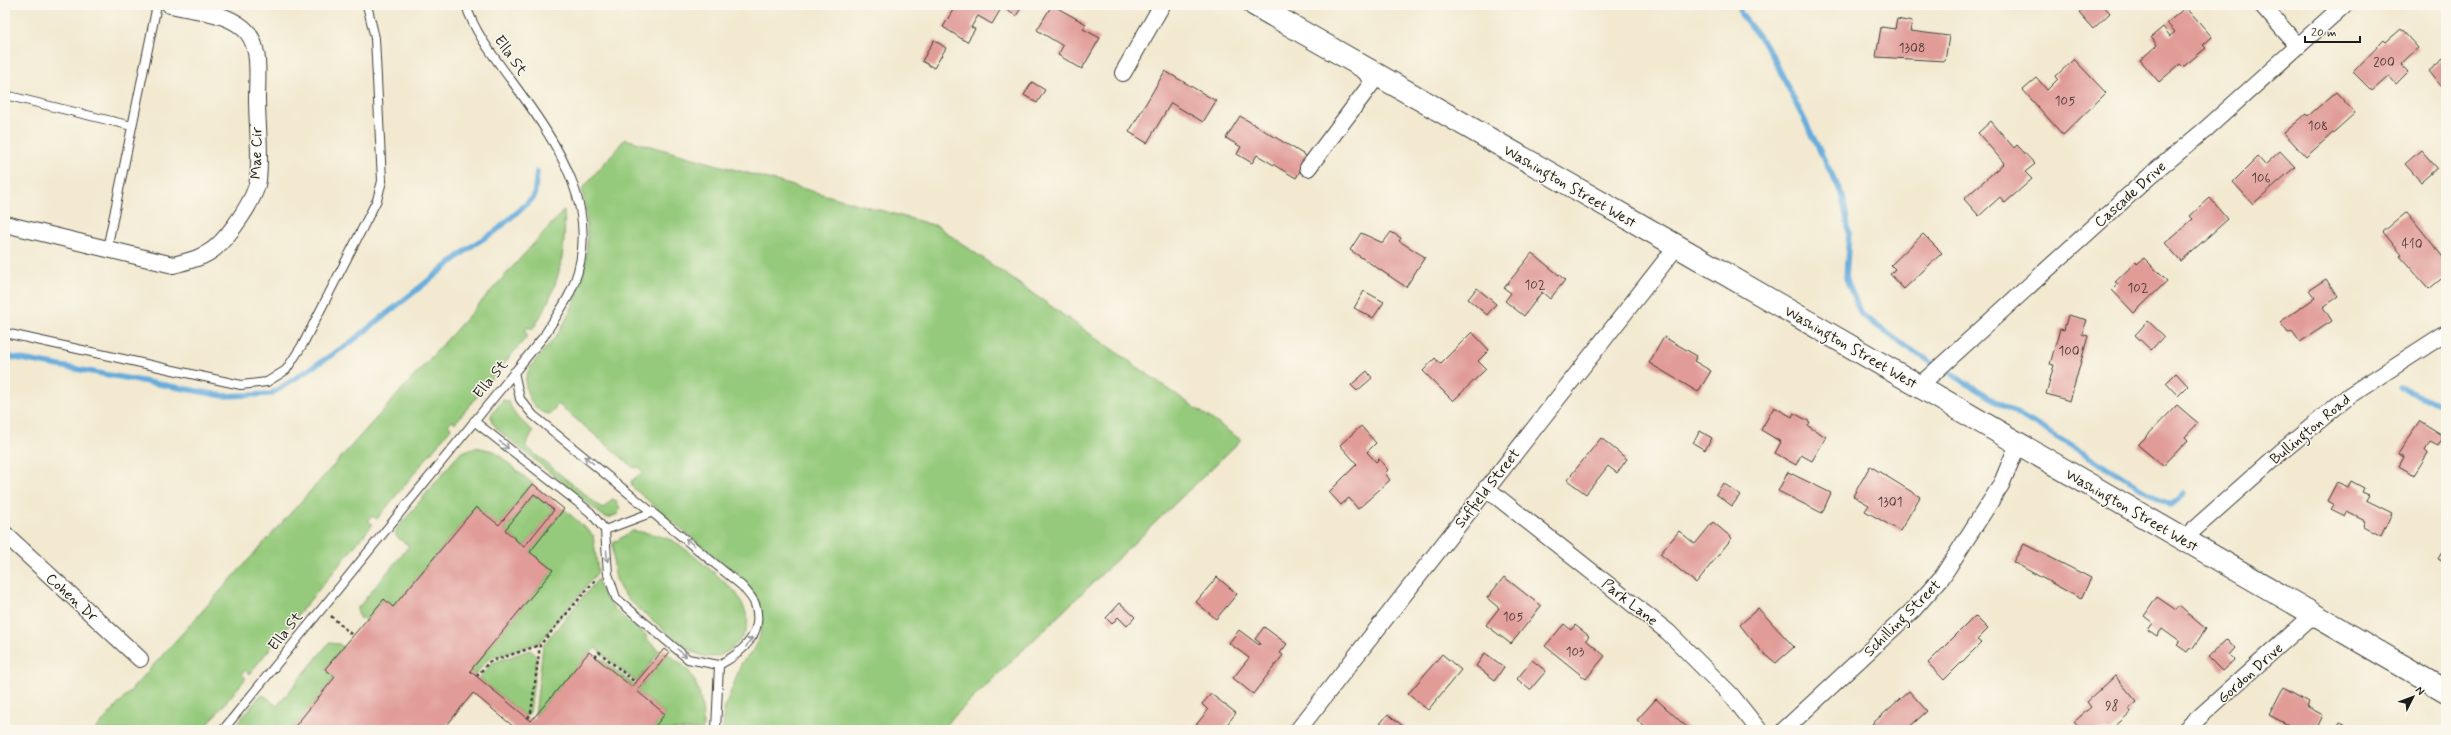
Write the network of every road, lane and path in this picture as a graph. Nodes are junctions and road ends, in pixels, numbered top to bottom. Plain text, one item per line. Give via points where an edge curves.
1 (157, 5) edge
2 (170, 5) edge
3 (367, 5) edge
4 (466, 5) edge
5 (1162, 5) edge
6 (1255, 5) edge
7 (2262, 5) edge
8 (2344, 5) edge
9 (2298, 46) junction
10 (1363, 67) junction
11 (1123, 73) dead end
12 (5, 95) edge
13 (132, 126) junction
14 (1308, 168) dead end
15 (5, 224) edge
16 (1677, 246) junction
17 (107, 249) junction
18 (5, 333) edge
19 (2446, 333) edge
20 (514, 372) junction
21 (1919, 386) junction
22 (474, 421) junction
23 (2018, 444) junction
24 (1486, 488) junction
25 (653, 512) junction
26 (605, 530) junction
27 (5, 534) edge
28 (2183, 539) junction
29 (599, 575) dead end
30 (2313, 615) junction
31 (331, 616) dead end
32 (353, 636) dead end
33 (540, 645) junction
34 (595, 657) dead end
35 (140, 659) dead end
36 (719, 665) junction
37 (477, 676) dead end
38 (636, 683) dead end
39 (2446, 691) edge
40 (528, 718) dead end
41 (223, 730) edge
42 (716, 730) edge
43 (1298, 730) edge
44 (1759, 730) edge
45 (1784, 730) edge
46 (2185, 730) edge

1 - 13 lane
2 - 17 street, Mae Cir via 225,17 242,27 249,35 257,56 258,181 249,202 231,231 214,249 195,260 173,265
3 - 18 lane via 375,38 382,181 377,200 303,344 286,370 267,382 241,385
4 - 20 lane, Ella St via 489,50 543,123 565,162 581,205 581,251 569,294 544,336
5 - 11 street
6 - 10 street, Washington Street West
7 - 9 street
8 - 9 street, Cascade Drive
9 - 21 street, Cascade Drive via 2206,129 2151,174
10 - 14 street via 1372,83
10 - 16 street, Washington Street West
12 - 13 lane
13 - 17 lane
15 - 17 street, Mae Cir
16 - 21 street, Washington Street West
16 - 24 street, Suffield Street
19 - 28 street, Bullington Road via 2350,395
20 - 22 lane, Ella St
25 -> 20 lane via 533,415 520,399
21 - 23 street, Washington Street West
22 -> 26 lane via 573,497
22 - 41 lane, Ella St
23 - 28 street, Washington Street West
23 - 45 street, Schilling Street via 2000,485 1942,577 1912,610
24 - 43 street, Suffield Street
24 - 44 street, Park Lane via 1668,632 1730,695
25 - 26 lane
36 -> 25 lane via 748,645 757,625 755,603 742,586
26 -> 36 lane via 608,574 616,598 688,659
27 - 35 street, Cohen Dr
28 - 30 street, Washington Street West
29 - 33 path
30 - 39 street, Washington Street West
30 - 46 street, Gordon Drive
31 - 32 path
33 - 37 path via 489,662
33 - 40 path via 531,713
34 - 38 path via 599,652
36 - 42 lane

